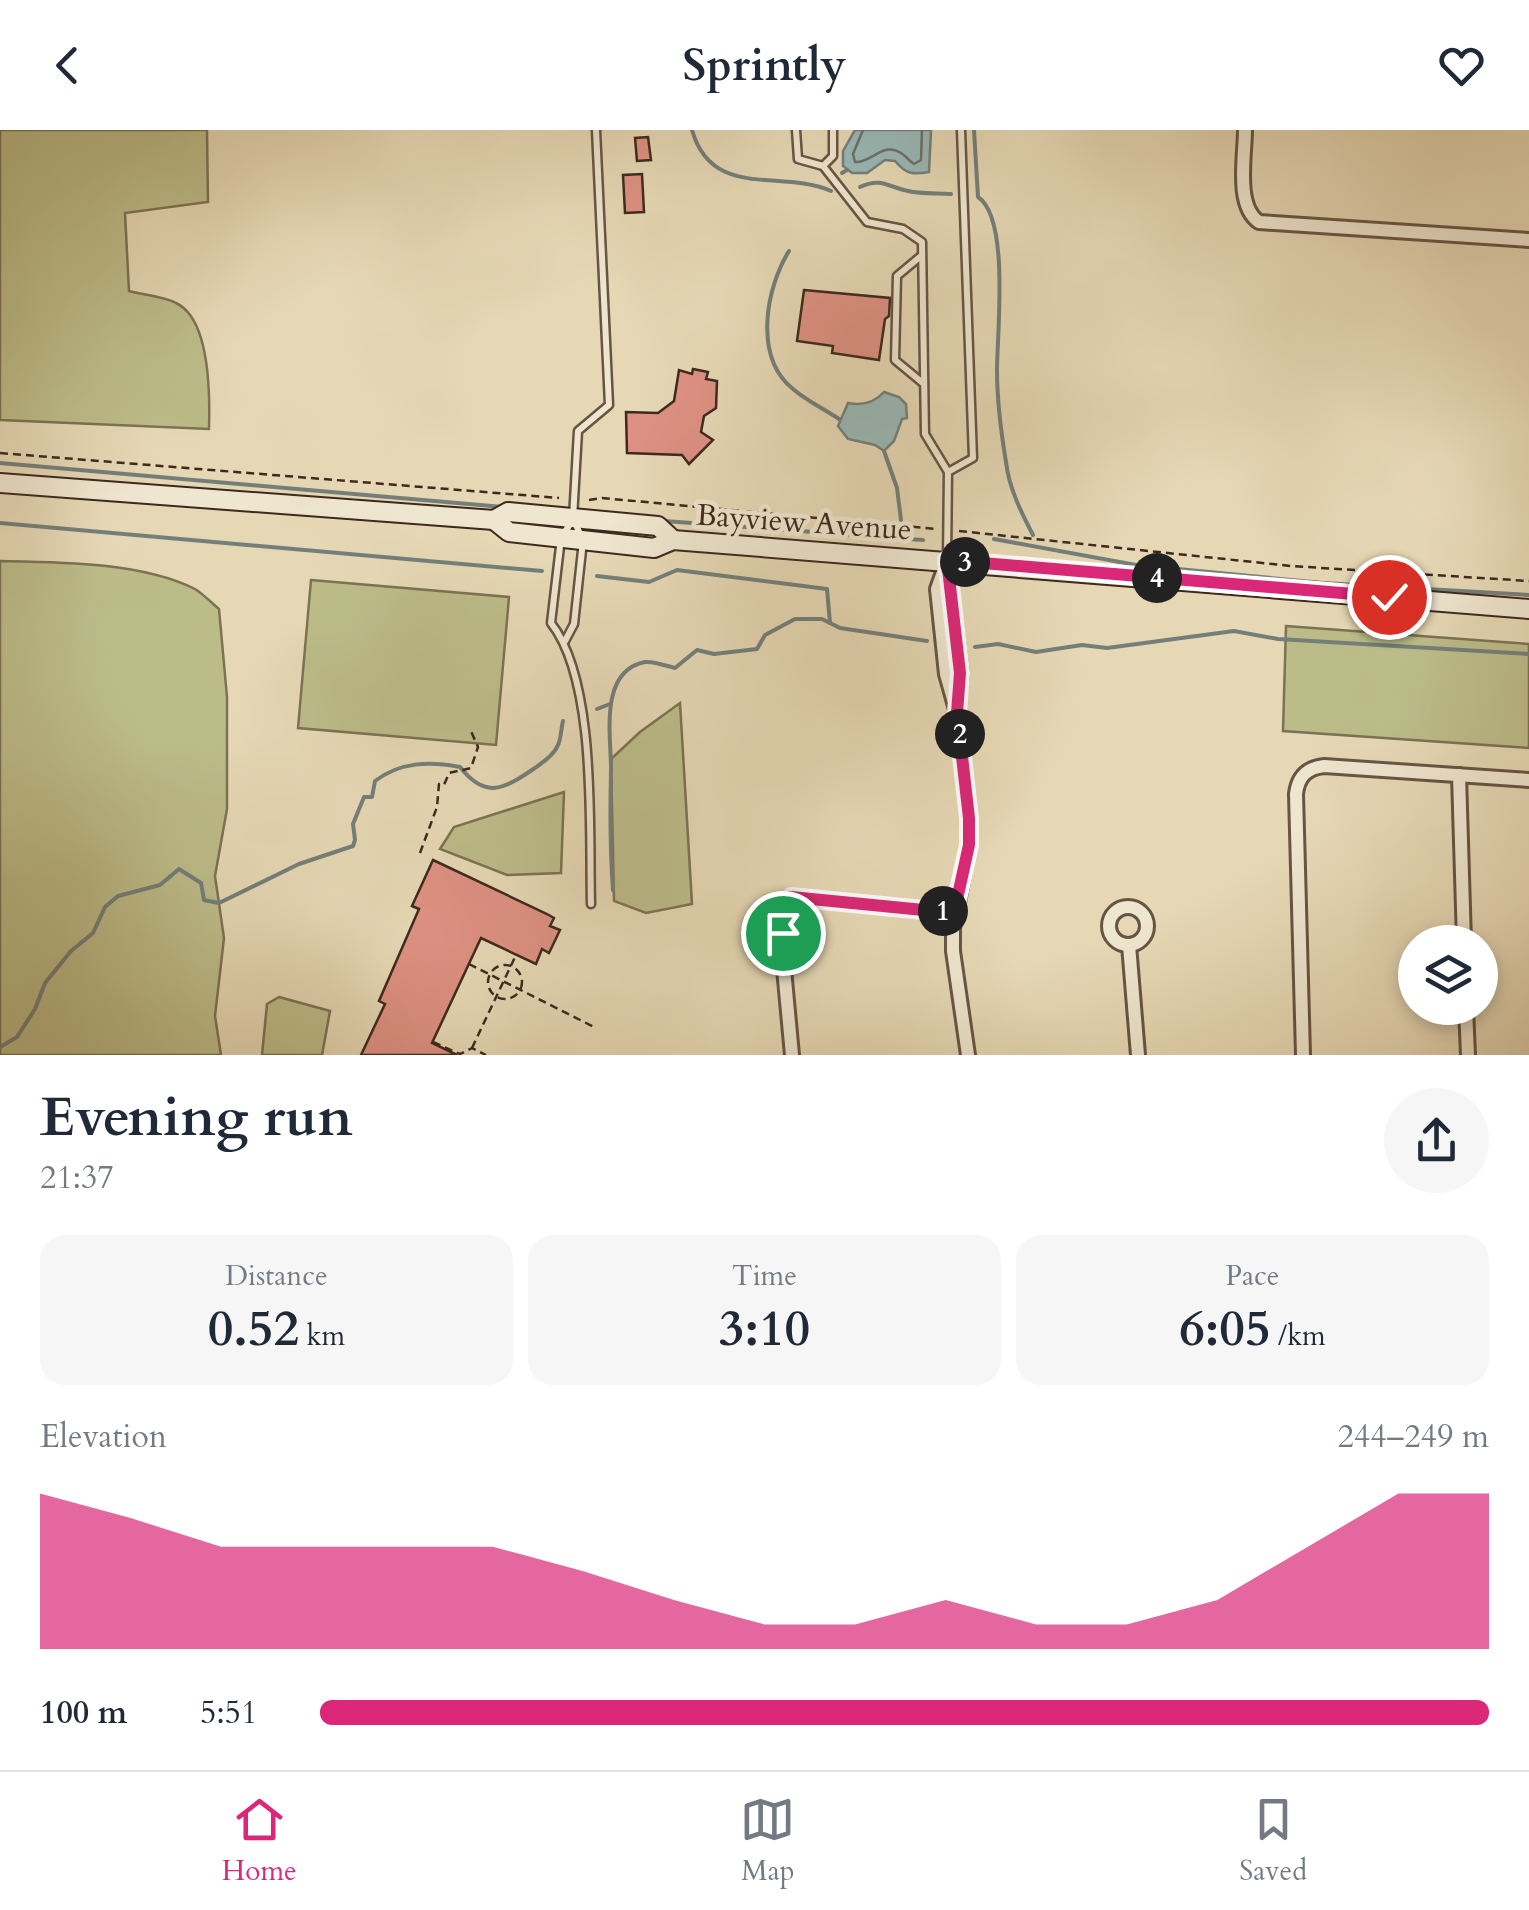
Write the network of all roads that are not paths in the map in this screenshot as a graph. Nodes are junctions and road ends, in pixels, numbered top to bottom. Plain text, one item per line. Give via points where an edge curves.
1 (596, 130) edge
2 (796, 130) edge
3 (832, 130) edge
4 (961, 130) edge
5 (1245, 130) edge
6 (822, 166) junction
7 (1529, 240) edge
8 (922, 256) junction
9 (924, 384) junction
10 (948, 472) junction
11 (0, 483) edge
12 (573, 518) junction
13 (494, 520) junction
14 (561, 538) junction
15 (673, 540) junction
16 (583, 541) junction
17 (947, 560) junction
18 (1529, 609) edge
19 (565, 641) junction
20 (1459, 775) junction
21 (1529, 780) edge
22 (591, 904) dead end
23 (954, 913) junction
24 (1463, 925) edge
25 (1130, 945) dead end
26 (1467, 1025) edge
27 (792, 1055) edge
28 (968, 1055) edge
29 (1138, 1055) edge
30 (1303, 1055) edge
31 (1468, 1055) edge

1 - 12 lane via 609,405 578,431
2 - 6 lane via 798,159
3 - 6 lane via 834,156
4 - 10 lane via 973,458
5 - 7 street via 1246,207 1259,222
6 - 8 lane via 866,222 913,233 922,242
8 - 9 lane
8 - 9 lane via 897,276 896,360
9 - 10 lane via 925,434
10 - 17 lane
11 - 13 main road, Bayview Avenue
12 - 13 main road, Bayview Avenue via 508,512
12 - 14 lane
12 - 15 main road, Bayview Avenue via 658,526
12 - 16 lane
13 - 14 main road, Bayview Avenue via 509,532
14 - 16 main road, Bayview Avenue
14 - 19 lane via 551,624
15 - 16 main road, Bayview Avenue via 654,548
15 - 17 main road, Bayview Avenue
16 - 19 lane via 574,624
17 - 18 main road, Bayview Avenue
17 - 23 street via 969,831
19 - 22 lane via 586,731
20 - 21 street
20 - 24 street
20 - 30 street via 1324,766 1298,782
23 - 27 street via 791,897 783,904
23 - 28 street
25 - 29 street
26 - 31 street

